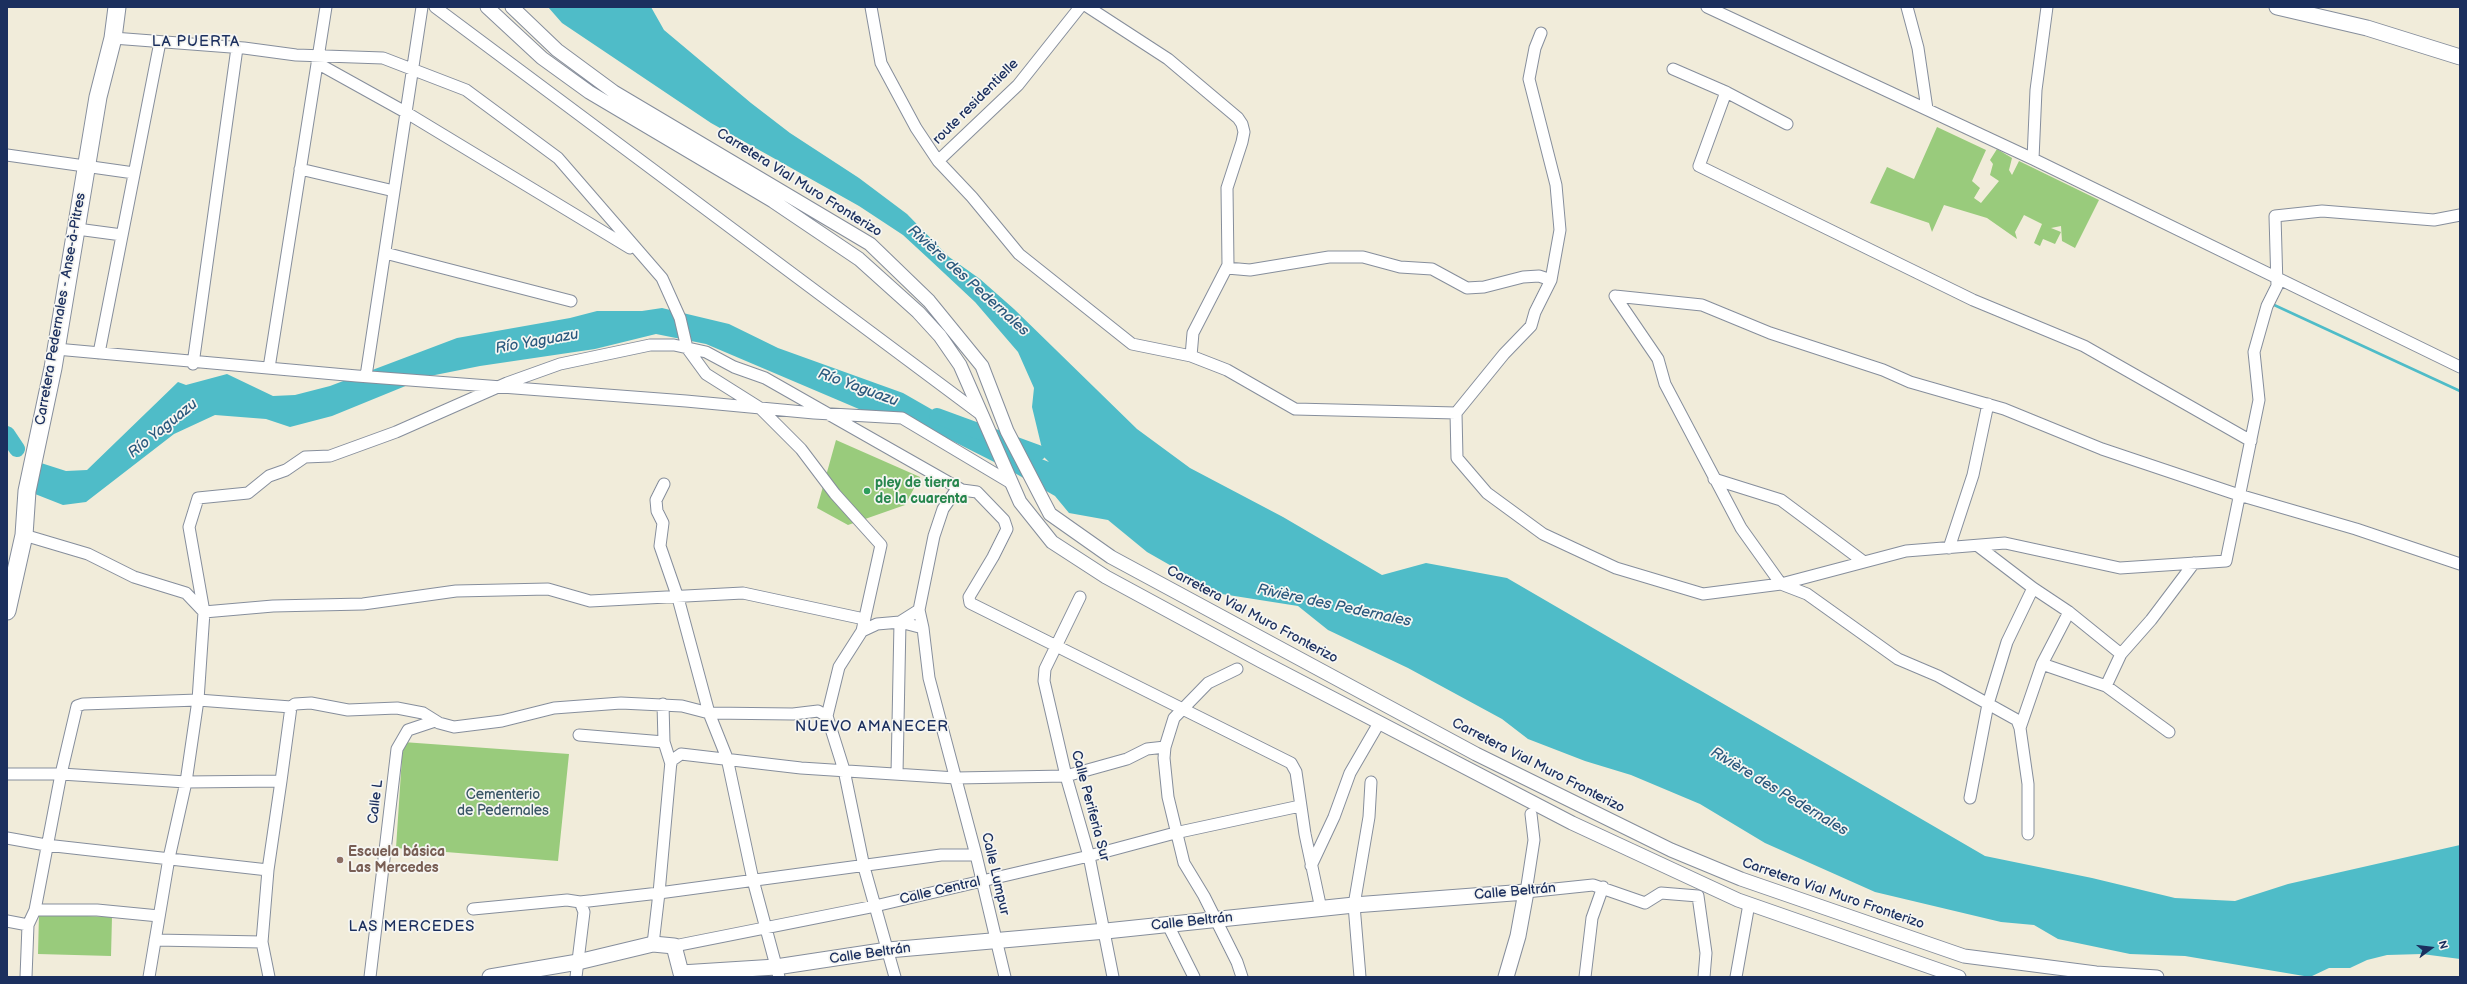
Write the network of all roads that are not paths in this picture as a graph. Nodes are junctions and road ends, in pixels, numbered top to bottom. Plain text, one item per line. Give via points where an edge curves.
1 (117, 7) edge
2 (326, 7) edge
3 (422, 7) edge
4 (436, 7) edge
5 (487, 7) edge
6 (512, 7) edge
7 (871, 7) edge
8 (1080, 7) edge
9 (1088, 7) edge
10 (1707, 7) edge
11 (1907, 7) edge
12 (2047, 7) edge
13 (2277, 7) edge
14 (1541, 33) dead end
15 (113, 38) junction
16 (160, 42) junction
17 (237, 48) junction
18 (2460, 57) edge
19 (318, 59) junction
20 (1673, 69) dead end
21 (412, 70) junction
22 (1726, 92) junction
23 (1927, 109) junction
24 (407, 113) junction
25 (1788, 124) dead end
26 (7, 155) edge
27 (2034, 158) junction
28 (938, 161) junction
29 (300, 169) junction
30 (134, 173) junction
31 (394, 191) junction
32 (2460, 215) edge
33 (77, 229) junction
34 (122, 236) junction
35 (385, 253) junction
36 (640, 254) junction
37 (1227, 268) junction
38 (2275, 275) junction
39 (1551, 280) junction
40 (571, 301) dead end
41 (688, 348) junction
42 (56, 349) junction
43 (99, 353) junction
44 (1191, 356) junction
45 (194, 364) dead end
46 (2460, 367) edge
47 (269, 368) junction
48 (366, 376) junction
49 (1988, 404) junction
50 (760, 408) junction
51 (1456, 413) junction
52 (984, 417) junction
53 (2251, 441) junction
54 (1714, 479) junction
55 (1011, 483) junction
56 (664, 484) dead end
57 (962, 490) junction
58 (2239, 495) junction
59 (24, 535) junction
60 (1978, 546) junction
61 (1949, 548) junction
62 (1864, 562) junction
63 (2194, 563) junction
64 (2460, 564) edge
65 (1781, 584) junction
66 (2033, 588) junction
67 (1080, 597) dead end
68 (678, 598) junction
69 (919, 610) junction
70 (7, 611) edge
71 (204, 612) junction
72 (2069, 612) junction
73 (864, 619) junction
74 (900, 622) junction
75 (923, 628) junction
76 (862, 631) junction
77 (1056, 645) junction
78 (2121, 654) junction
79 (2042, 664) junction
80 (1237, 669) dead end
81 (2106, 686) junction
82 (198, 700) junction
83 (663, 704) junction
84 (1988, 704) junction
85 (291, 707) junction
86 (1184, 710) junction
87 (709, 713) junction
88 (827, 716) junction
89 (435, 721) junction
90 (1378, 723) junction
91 (2020, 728) junction
92 (2169, 732) dead end
93 (579, 735) dead end
94 (664, 742) junction
95 (1164, 746) junction
96 (727, 758) junction
97 (671, 764) junction
98 (844, 770) junction
99 (7, 774) edge
100 (61, 774) junction
101 (897, 774) junction
102 (1066, 776) junction
103 (956, 778) junction
104 (281, 781) junction
105 (186, 782) junction
106 (1371, 782) dead end
107 (1970, 798) dead end
108 (1300, 806) junction
109 (1531, 814) dead end
110 (1175, 833) junction
111 (2028, 834) dead end
112 (7, 838) edge
113 (46, 845) junction
114 (976, 855) junction
115 (1089, 856) junction
116 (169, 858) junction
117 (1311, 866) junction
118 (864, 867) junction
119 (268, 870) junction
120 (753, 880) junction
121 (983, 881) junction
122 (1603, 887) junction
123 (1526, 892) junction
124 (660, 893) junction
125 (580, 902) junction
126 (1749, 904) junction
127 (1354, 905) junction
128 (875, 906) junction
129 (473, 909) dead end
130 (1321, 909) junction
131 (35, 910) junction
132 (159, 916) junction
133 (1215, 920) junction
134 (7, 921) edge
135 (28, 925) junction
136 (1168, 925) junction
137 (767, 928) junction
138 (1106, 931) junction
139 (155, 940) junction
140 (995, 941) junction
141 (262, 942) junction
142 (653, 944) junction
143 (674, 946) junction
144 (888, 950) junction
145 (577, 970) edge
146 (778, 972) edge
147 (681, 975) edge
148 (26, 977) edge
149 (149, 977) edge
150 (269, 977) edge
151 (370, 977) edge
152 (490, 977) edge
153 (895, 977) edge
154 (1004, 977) edge
155 (1113, 977) edge
156 (1194, 977) edge
157 (1242, 977) edge
158 (1360, 977) edge
159 (1506, 977) edge
160 (1586, 977) edge
161 (1704, 977) edge
162 (1736, 977) edge
163 (1959, 977) edge
164 (2157, 977) edge

1 - 15 main road, Carretera Pedernales - Anse-à-Pitres
2 - 19 street
3 - 21 street
4 - 52 street
5 - 52 street via 542,58 590,92 773,201 859,259 918,312 940,336 960,365
6 - 164 street, Carretera Vial Muro Fronterizo via 557,50 614,92 870,244 929,301 982,366 1007,431 1050,514 1110,556 1476,754 1664,847 1741,879 1964,956 2081,971
7 - 28 street via 881,63 916,128
8 - 28 street, route residentielle via 1018,85
9 - 37 street via 1168,59 1242,124 1243,137 1227,188
10 - 23 street
11 - 23 street via 1918,48
12 - 27 street via 2036,90
13 - 18 main road via 2367,28
14 - 39 street via 1535,48 1529,79 1556,185 1560,230
15 - 16 street
15 - 33 main road, Carretera Pedernales - Anse-à-Pitres via 98,97
16 - 17 street
16 - 30 street
17 - 19 street
17 - 45 street
19 - 21 street via 383,58
19 - 24 street
19 - 29 street
20 - 22 street
21 - 24 street
21 - 36 street via 466,90 558,158
22 - 25 street
22 - 53 street via 1699,166 1973,300 2084,346
23 - 27 street
24 - 31 street
24 - 36 street
26 - 30 street
27 - 38 street
28 - 44 street via 1019,254 1132,344
29 - 31 street
29 - 47 street
30 - 34 street
31 - 35 street
32 - 38 street via 2434,220 2322,210 2275,216
33 - 34 street
33 - 42 main road, Carretera Pedernales - Anse-à-Pitres
34 - 43 street
35 - 40 street
35 - 48 street
36 - 41 street via 662,278 680,318
37 - 39 street via 1250,270 1329,257 1363,257 1400,267 1432,269 1467,288 1484,287 1523,277 1538,276
37 - 44 street via 1193,333
38 - 46 street
38 - 53 street via 2277,286 2267,306 2254,352 2259,400
39 - 51 street via 1531,326 1504,354
41 - 50 street via 706,374
41 - 57 street via 706,352 734,367 765,378
41 - 71 street via 650,345 560,364 507,383 396,432 330,456 305,457 286,470 269,476 248,493 198,498 189,527
42 - 43 street
42 - 59 main road, Carretera Pedernales - Anse-à-Pitres via 27,491
43 - 47 street
44 - 51 street via 1227,370 1295,409
47 - 48 street
48 - 50 street
49 - 54 street via 1910,382 1883,370 1770,333 1702,305 1615,296 1658,359 1665,384
49 - 58 street via 2102,450
49 - 61 street via 1973,475
50 - 55 street via 902,418
50 - 73 street via 801,449 881,545
51 - 65 street via 1457,458 1487,493 1543,534 1616,568 1703,594
52 - 55 street
53 - 58 street
54 - 62 street via 1781,500
54 - 65 street via 1741,528
55 - 90 street via 1020,502 1052,542 1106,577
56 - 68 street via 656,500 657,512 663,523 660,546
57 - 69 street via 954,493 943,509 934,536
57 - 77 street via 977,492 1004,520 1007,529 969,596 970,603
58 - 63 street via 2226,561
58 - 64 street via 2356,529
59 - 70 main road, Carretera Pedernales - Anse-à-Pitres
59 - 71 street via 88,554 134,577 186,593
60 - 61 street
60 - 63 street via 2005,543 2120,568
60 - 66 street
61 - 62 street via 1906,551
62 - 65 street
63 - 78 street via 2151,620
65 - 84 street via 1807,594 1898,660 1938,676
66 - 72 street
66 - 84 street via 2007,642
67 - 77 street, Calle Periferia Sur
68 - 71 street via 590,602 548,588 456,590 363,604 273,606
68 - 73 street via 743,593
68 - 87 street
69 - 74 street
69 - 75 street, Calle Lumpur
71 - 82 street
72 - 78 street
72 - 79 street
73 - 76 street
74 - 75 street
74 - 76 street via 877,624
74 - 101 street
75 - 103 street, Calle Lumpur via 929,678
76 - 88 street via 838,667
77 - 86 street
77 - 102 street, Calle Periferia Sur via 1045,669 1044,681
78 - 81 street
79 - 81 street
79 - 91 street
80 - 86 street via 1208,683
81 - 92 street
82 - 85 street
82 - 100 street via 79,705 75,709
82 - 105 street
83 - 87 street
83 - 89 street via 621,703 560,708 502,721 454,726 445,726
83 - 94 street
84 - 91 street via 2016,718
84 - 107 street
85 - 89 street via 302,703 348,710 397,708 423,713
85 - 104 street
86 - 95 street via 1171,723
86 - 108 street via 1290,763 1296,772
87 - 88 street via 793,714 818,711
87 - 96 street
88 - 98 street
89 - 151 street, Calle L via 408,730 397,749
90 - 117 street via 1350,773 1334,817
90 - 126 street via 1572,823
91 - 111 street via 2028,784
93 - 94 street
94 - 97 street
95 - 102 street via 1147,749 1127,759
95 - 110 street via 1168,797
96 - 97 street via 681,754 674,757
96 - 98 street
96 - 120 street
97 - 124 street
98 - 101 street
98 - 118 street
99 - 100 street
100 - 105 street
100 - 113 street
101 - 103 street
102 - 103 street
102 - 115 street, Calle Periferia Sur
103 - 114 street, Calle Lumpur
104 - 105 street
104 - 119 street
105 - 116 street
106 - 127 street via 1370,817
108 - 110 street, Calle Central
108 - 117 street
109 - 123 street via 1534,840
110 - 115 street, Calle Central
110 - 133 street via 1184,863
112 - 113 street
113 - 116 street
113 - 131 street
114 - 118 street via 941,855
114 - 121 street, Calle Lumpur
115 - 121 street, Calle Central
115 - 138 street, Calle Periferia Sur
116 - 119 street
116 - 132 street
117 - 130 street
118 - 120 street
118 - 128 street
119 - 141 street
120 - 124 street
120 - 137 street
121 - 128 street, Calle Central
121 - 140 street, Calle Lumpur
122 - 123 street, Calle Beltrán via 1593,885
122 - 160 street via 1592,918
122 - 161 street, Calle Beltrán via 1645,903 1661,893 1698,896 1706,953
123 - 127 main road, Calle Beltrán
123 - 159 main road via 1518,936
124 - 125 street
124 - 142 street
125 - 129 street via 546,902
125 - 145 street via 584,912
126 - 162 street
126 - 163 street
127 - 130 main road, Calle Beltrán
127 - 158 street
128 - 137 street, Calle Central
128 - 144 street
130 - 133 main road, Calle Beltrán
131 - 132 street via 97,910
131 - 135 street
132 - 139 street
133 - 136 main road, Calle Beltrán
133 - 157 street
134 - 135 street
135 - 148 street
136 - 138 main road, Calle Beltrán
136 - 156 street
137 - 143 street, Calle Central
137 - 146 street
138 - 140 main road, Calle Beltrán
138 - 155 street, Calle Periferia Sur
139 - 141 street
139 - 149 street
140 - 144 main road, Calle Beltrán
140 - 154 street, Calle Lumpur
141 - 150 street
142 - 143 main road, Calle Central
142 - 145 main road, Calle Central
143 - 147 main road
144 - 146 main road, Calle Beltrán
144 - 153 street
145 - 152 main road, Calle Central
146 - 147 main road, Calle Beltrán

